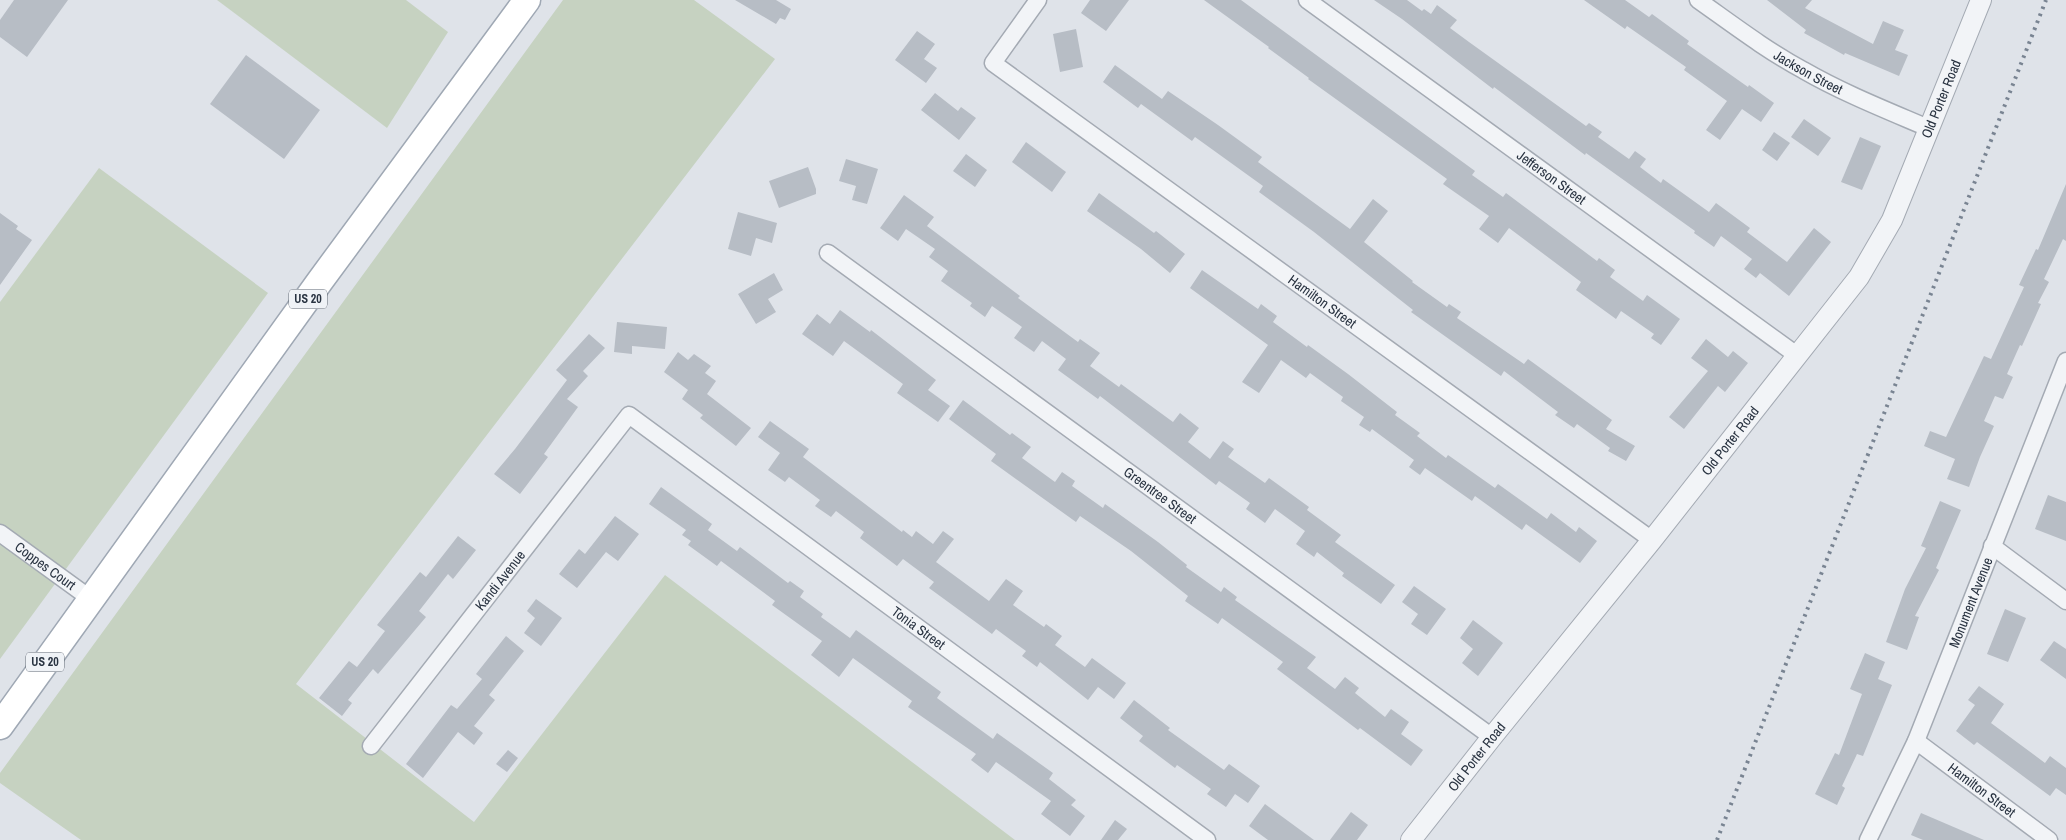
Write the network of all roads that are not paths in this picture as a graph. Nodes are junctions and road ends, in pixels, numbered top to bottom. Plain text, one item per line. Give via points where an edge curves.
1 (527, 0) edge
2 (1038, 0) edge
3 (1307, 0) edge
4 (1698, 0) edge
5 (1981, 0) edge
6 (1928, 128) junction
7 (828, 253) dead end
8 (1798, 356) junction
9 (2066, 361) edge
10 (629, 415) joint
11 (0, 533) edge
12 (1652, 540) junction
13 (1992, 546) junction
14 (91, 599) junction
15 (2066, 601) edge
16 (0, 726) edge
17 (1492, 737) junction
18 (1916, 741) junction
19 (371, 746) dead end
20 (1207, 840) edge
21 (1411, 840) edge
22 (1868, 840) edge
23 (2049, 840) edge

1 - 14 main road, US 20
2 - 12 street, Hamilton Street via 993,63
3 - 8 street, Jefferson Street
4 - 6 street, Jackson Street via 1801,70
5 - 6 street, Old Porter Road
6 - 8 street, Old Porter Road via 1892,220 1859,277
7 - 17 street, Greentree Street
8 - 12 street, Old Porter Road
9 - 13 street, Monument Avenue
10 - 19 street, Kandi Avenue
10 - 20 street, Tonia Street
11 - 14 street, Coppes Court
12 - 17 street, Old Porter Road
13 - 15 street
13 - 18 street, Monument Avenue
14 - 16 main road, US 20
17 - 21 street, Old Porter Road
18 - 22 street, Monument Avenue
18 - 23 street, Hamilton Street

